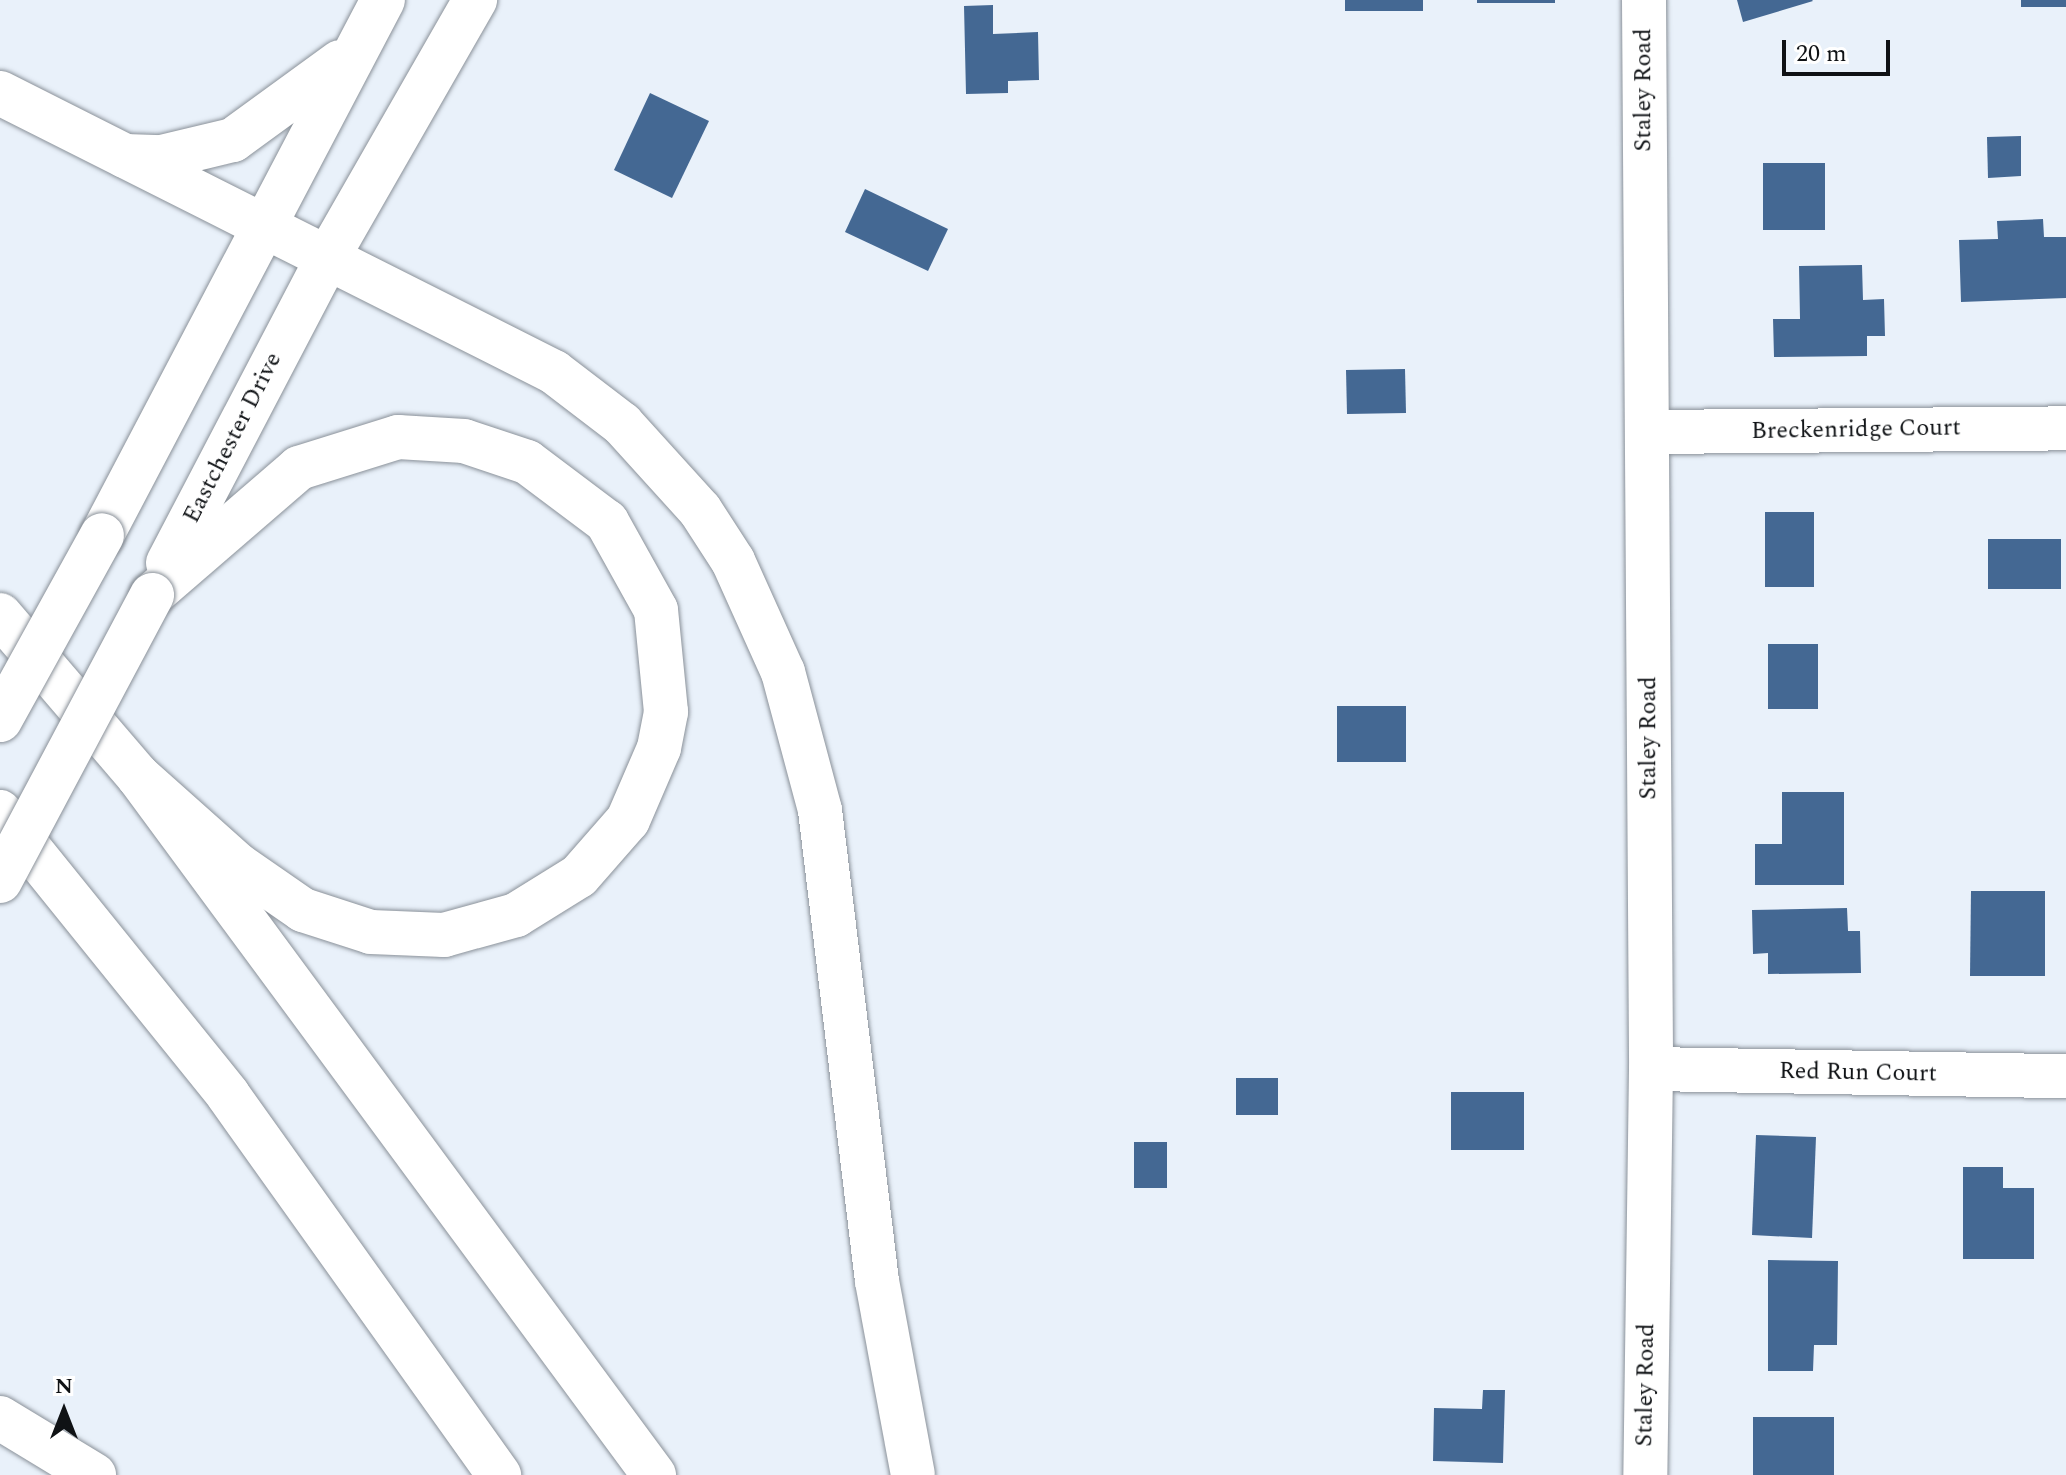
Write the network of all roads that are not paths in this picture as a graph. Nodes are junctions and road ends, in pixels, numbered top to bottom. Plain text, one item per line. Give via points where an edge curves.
1 (383, 0) edge
2 (475, 0) edge
3 (1644, 0) edge
4 (360, 45) junction
5 (0, 93) edge
6 (118, 155) junction
7 (264, 227) junction
8 (329, 255) junction
9 (2066, 428) edge
10 (1647, 432) junction
11 (152, 595) junction
12 (0, 615) edge
13 (0, 720) edge
14 (138, 776) junction
15 (0, 812) edge
16 (0, 881) edge
17 (1651, 1069) junction
18 (2066, 1076) edge
19 (0, 1418) edge
20 (94, 1475) edge
21 (499, 1475) edge
22 (654, 1475) edge
23 (913, 1475) edge
24 (1645, 1475) edge

1 - 4 main road
2 - 8 main road, Eastchester Drive
3 - 10 main road, Staley Road
4 - 6 main road via 306,92 233,140 162,157
4 - 7 main road
5 - 6 main road
6 - 7 main road
7 - 8 main road
7 - 13 main road, bridge
8 - 11 main road, Eastchester Drive
8 - 23 main road via 516,350 612,415 700,510 759,616 804,739 820,810 877,1281
9 - 10 main road, Breckenridge Court
10 - 17 main road, Staley Road
11 - 14 main road via 299,468 398,437 464,441 527,462 607,522 656,610 666,712 659,748 628,820 579,876 516,915 444,935 371,932 303,910 238,865
11 - 16 main road, Eastchester Drive, bridge
12 - 14 main road
14 - 22 main road
15 - 21 main road via 228,1095
17 - 18 main road, Red Run Court
17 - 24 main road, Staley Road
19 - 20 main road

